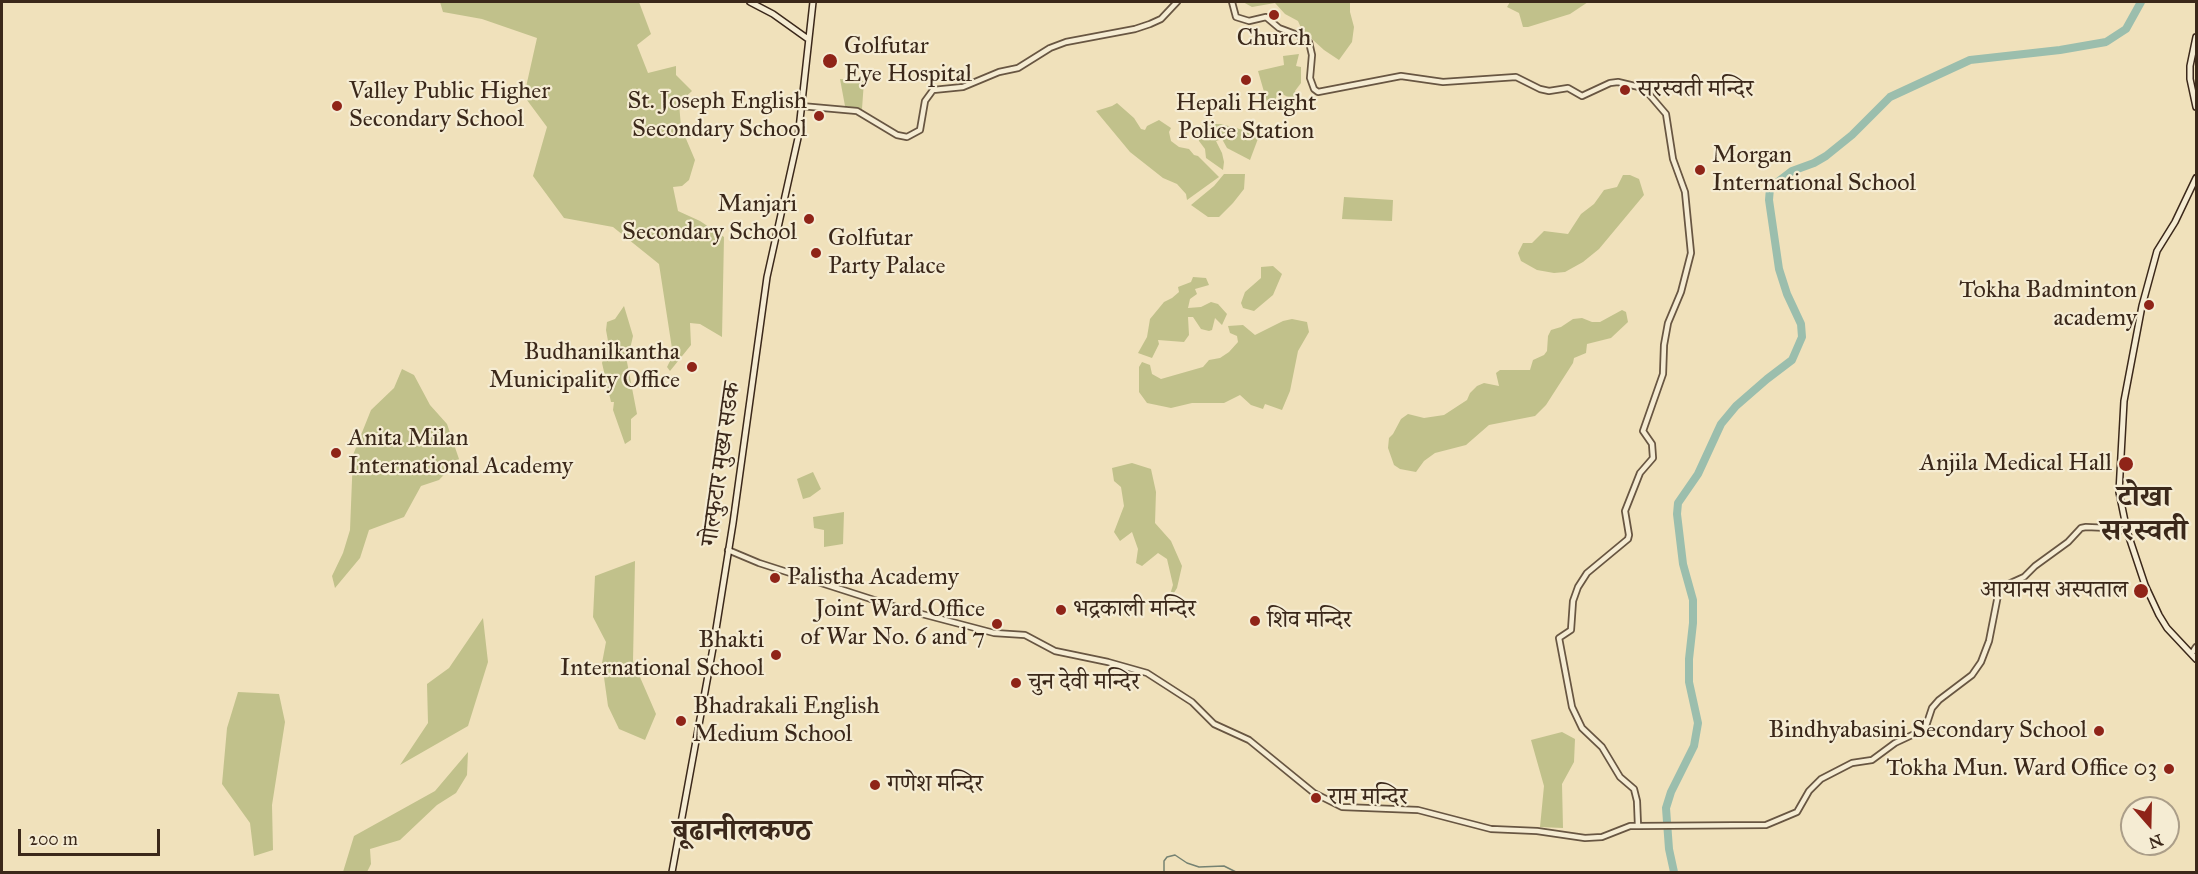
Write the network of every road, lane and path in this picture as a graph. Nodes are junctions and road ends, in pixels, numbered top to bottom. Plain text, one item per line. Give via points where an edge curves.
1 (750, 2) edge
2 (813, 2) edge
3 (1178, 2) edge
4 (1232, 2) edge
5 (2196, 37) edge
6 (808, 39) junction
7 (801, 106) junction
8 (2196, 107) edge
9 (2196, 178) edge
10 (2127, 531) junction
11 (728, 550) junction
12 (2196, 647) edge
13 (2192, 652) junction
14 (2196, 659) edge
15 (1638, 825) junction
16 (672, 873) edge

1 - 6 main road
2 - 6 main road, गोल्फुटार मुख्य सडक
3 - 7 street via 1150,24 1066,42 1018,68 963,87 933,90 925,101 920,130 907,137 857,111
4 - 15 street via 1236,17 1249,21 1266,17 1309,42 1310,78 1318,92 1401,76 1443,82 1516,77 1544,90 1568,88 1582,96 1618,82 1639,87 1666,114 1673,159 1684,192 1690,253 1682,292 1668,322 1663,374 1643,431 1652,444 1653,458 1640,473 1625,511 1628,539 1587,573 1573,601 1571,630 1559,638 1572,707 1582,728 1634,789
5 - 8 main road via 2190,66
6 - 7 main road, गोल्फुटार मुख्य सडक
7 - 11 main road, गोल्फुटार मुख्य सडक via 798,138 767,277
9 - 10 main road via 2156,255 2141,311 2123,406 2119,492
10 - 13 main road via 2159,615
10 - 15 street via 2081,528 2024,577 2002,587 1981,662 1972,675 1932,708 1925,729 1900,740 1872,760 1850,764 1821,779 1797,812 1755,826
11 - 15 street via 880,602 994,633 1025,635 1055,651 1147,673 1192,702 1214,724 1249,740 1314,794 1342,807 1418,810 1491,829 1585,838 1602,837
11 - 16 main road, गोल्फुटार मुख्य सडक
12 - 13 street
13 - 14 main road

